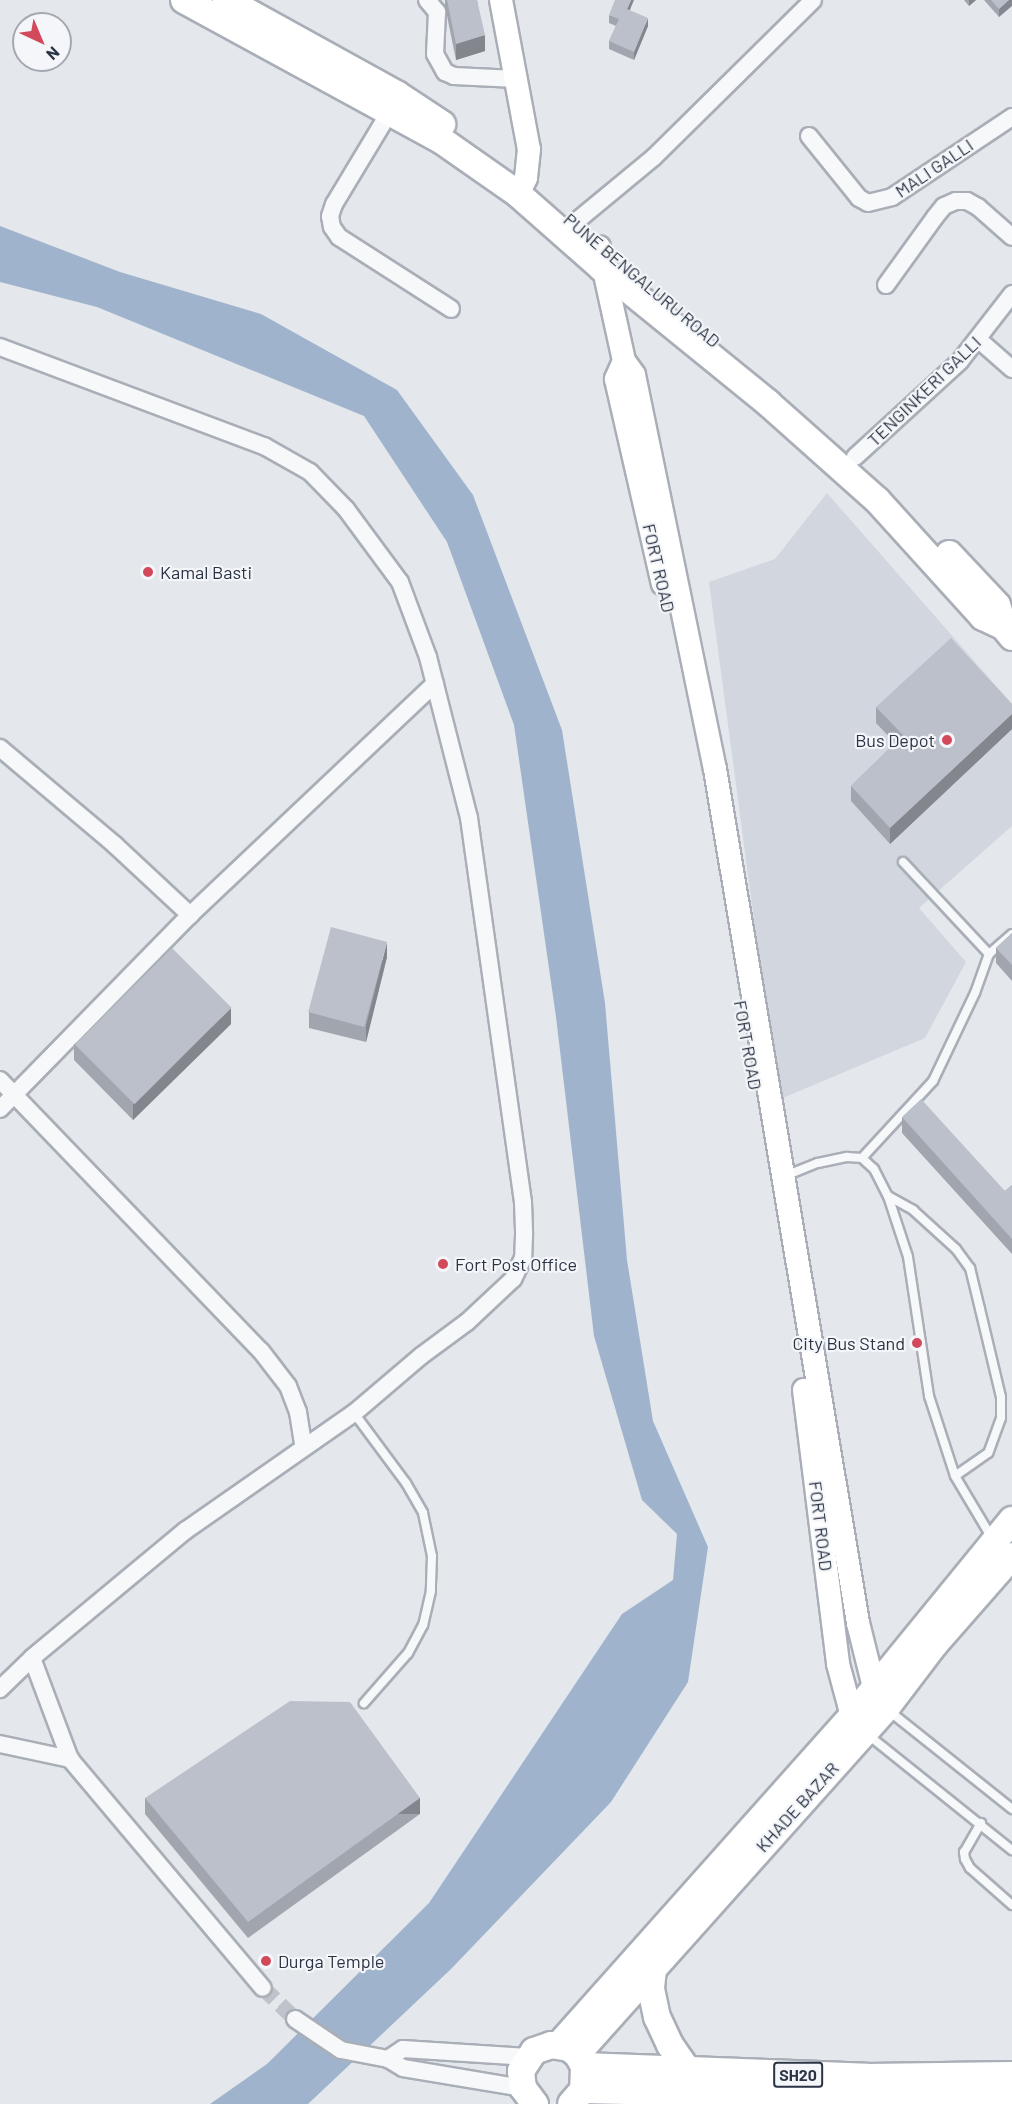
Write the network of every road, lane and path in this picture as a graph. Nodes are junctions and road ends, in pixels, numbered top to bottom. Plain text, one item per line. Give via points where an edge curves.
1 (183, 0) edge
2 (226, 0) edge
3 (427, 0) edge
4 (501, 0) edge
5 (813, 0) edge
6 (516, 79) junction
7 (389, 113) junction
8 (1012, 117) edge
9 (809, 136) dead end
10 (522, 186) junction
11 (573, 224) junction
12 (1012, 237) edge
13 (601, 257) junction
14 (886, 285) dead end
15 (1012, 294) edge
16 (451, 309) dead end
17 (979, 340) junction
18 (0, 347) edge
19 (1012, 369) edge
20 (855, 457) junction
21 (1008, 632) edge
22 (435, 683) junction
23 (0, 748) edge
24 (903, 862) dead end
25 (190, 915) junction
26 (1012, 934) edge
27 (989, 954) junction
28 (0, 1080) edge
29 (14, 1096) junction
30 (0, 1109) edge
31 (862, 1158) junction
32 (778, 1178) junction
33 (888, 1196) junction
34 (354, 1413) junction
35 (304, 1448) junction
36 (955, 1476) junction
37 (1012, 1520) edge
38 (1003, 1549) edge
39 (32, 1658) junction
40 (0, 1689) edge
41 (880, 1698) junction
42 (364, 1703) dead end
43 (858, 1724) junction
44 (0, 1744) edge
45 (70, 1759) junction
46 (1012, 1809) edge
47 (981, 1823) junction
48 (1012, 1850) edge
49 (1012, 1905) edge
50 (653, 1970) junction
51 (263, 1988) tunnel mouth
52 (299, 2023) tunnel mouth
53 (528, 2057) junction
54 (388, 2059) junction
55 (688, 2071) junction
56 (575, 2072) edge
57 (1012, 2075) edge
58 (531, 2100) edge
59 (1012, 2100) edge

1 - 7 main road
2 - 10 main road, PUNE BENGALURU ROAD via 398,95
3 - 6 street via 437,12 435,54 445,72 454,76
4 - 6 main road
5 - 11 street via 654,157
6 - 10 main road via 529,149
7 - 10 main road
7 - 16 street via 334,204 332,227 339,237
8 - 9 street, MALI GALLI via 892,197 868,203 859,198
10 - 11 main road, PUNE BENGALURU ROAD
10 - 13 main road
11 - 13 main road, PUNE BENGALURU ROAD
12 - 14 street via 978,207 956,201 944,206
13 - 20 main road, PUNE BENGALURU ROAD
13 - 21 main road via 877,500 983,617
13 - 32 main road, FORT ROAD via 624,361 616,379 689,701
15 - 17 street, TENGINKERI GALLI
17 - 19 street
17 - 20 street, TENGINKERI GALLI
18 - 22 street via 264,446 310,472 346,509 400,582
20 - 21 main road, PUNE BENGALURU ROAD via 997,605
22 - 25 street
22 - 34 street via 469,818 523,1202 524,1258 513,1280 492,1300
23 - 25 street via 115,845
24 - 27 lane
25 - 29 street
26 - 27 lane
27 - 31 lane via 933,1081
28 - 29 street
29 - 30 street
29 - 35 street via 261,1351 288,1386 298,1412
31 - 32 lane via 818,1163
31 - 33 lane via 874,1169
32 - 41 main road, FORT ROAD via 858,1623
32 - 43 main road, FORT ROAD via 838,1664
33 - 36 lane via 908,1257 929,1396
33 - 36 lane via 913,1210 936,1230 970,1268 1001,1396 1001,1418 988,1453
34 - 35 street
34 - 42 lane via 406,1483 423,1514 432,1556 431,1591 423,1625 408,1653
35 - 39 street via 186,1530
36 - 38 lane
37 - 38 main road, KHADE BAZAR
38 - 41 main road, KHADE BAZAR via 934,1645
39 - 40 street
39 - 45 street
41 - 43 main road, KHADE BAZAR
41 - 46 lane
43 - 47 lane
43 - 50 main road, KHADE BAZAR
43 - 56 main road
44 - 45 street
45 - 51 street
47 - 48 lane
47 - 49 lane via 964,1852 965,1859
50 - 55 main road via 651,1989 657,2017
50 - 56 main road, KHADE BAZAR
52 - 54 street via 341,2050
53 - 54 street via 403,2049
53 - 56 main road, SH20 via 542,2047
53 - 58 main road via 521,2071
54 - 58 street via 403,2068
55 - 56 main road, SH20
55 - 57 main road, SH20 via 867,2077
56 - 59 main road, SH20

